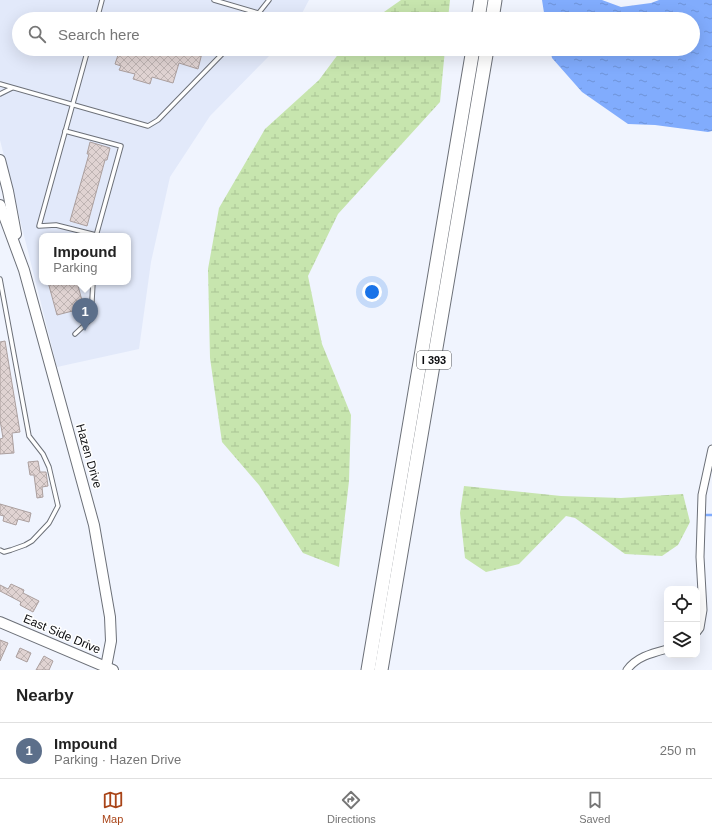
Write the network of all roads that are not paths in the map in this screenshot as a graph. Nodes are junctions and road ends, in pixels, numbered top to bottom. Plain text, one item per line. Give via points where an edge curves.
1 (102, 0) edge
2 (214, 0) edge
3 (269, 0) edge
4 (481, 0) edge
5 (495, 0) edge
6 (99, 12) edge
7 (255, 12) edge
8 (259, 12) edge
9 (479, 12) edge
10 (493, 12) edge
11 (86, 56) edge
12 (220, 56) edge
13 (472, 56) edge
14 (485, 56) edge
15 (0, 84) edge
16 (13, 88) junction
17 (0, 94) edge
18 (72, 105) junction
19 (65, 130) junction
20 (0, 160) edge
21 (0, 205) edge
22 (85, 233) edge
23 (97, 233) edge
24 (20, 256) junction
25 (0, 279) edge
26 (93, 285) edge
27 (75, 334) dead end
28 (712, 449) edge
29 (408, 513) junction
30 (0, 550) edge
31 (383, 582) junction
32 (0, 622) edge
33 (700, 628) edge
34 (664, 650) edge
35 (110, 668) edge
36 (362, 670) edge
37 (368, 670) edge
38 (382, 670) edge
39 (390, 670) edge
40 (627, 670) edge

1 - 6 lane
2 - 7 lane
3 - 8 lane
4 - 9 highway
5 - 10 highway
11 - 18 lane
12 - 18 lane via 152,125 140,125
13 - 31 highway, I 393
14 - 29 highway, I 393
15 - 16 lane
16 - 17 lane
16 - 18 lane
18 - 19 lane
19 - 22 lane via 39,226 56,225
19 - 23 lane via 121,146
20 - 24 street, Hazen Drive
21 - 24 street, Hazen Drive
24 - 35 street, Hazen Drive via 94,525 110,617
25 - 30 lane via 29,436 49,466 58,506 49,523 32,540 11,550
26 - 27 lane via 91,319
28 - 33 street via 701,502 700,557 703,610
29 - 38 highway, I 393
29 - 39 highway
31 - 36 highway
31 - 37 highway, I 393
32 - 35 street, East Side Drive
34 - 40 street via 638,659

